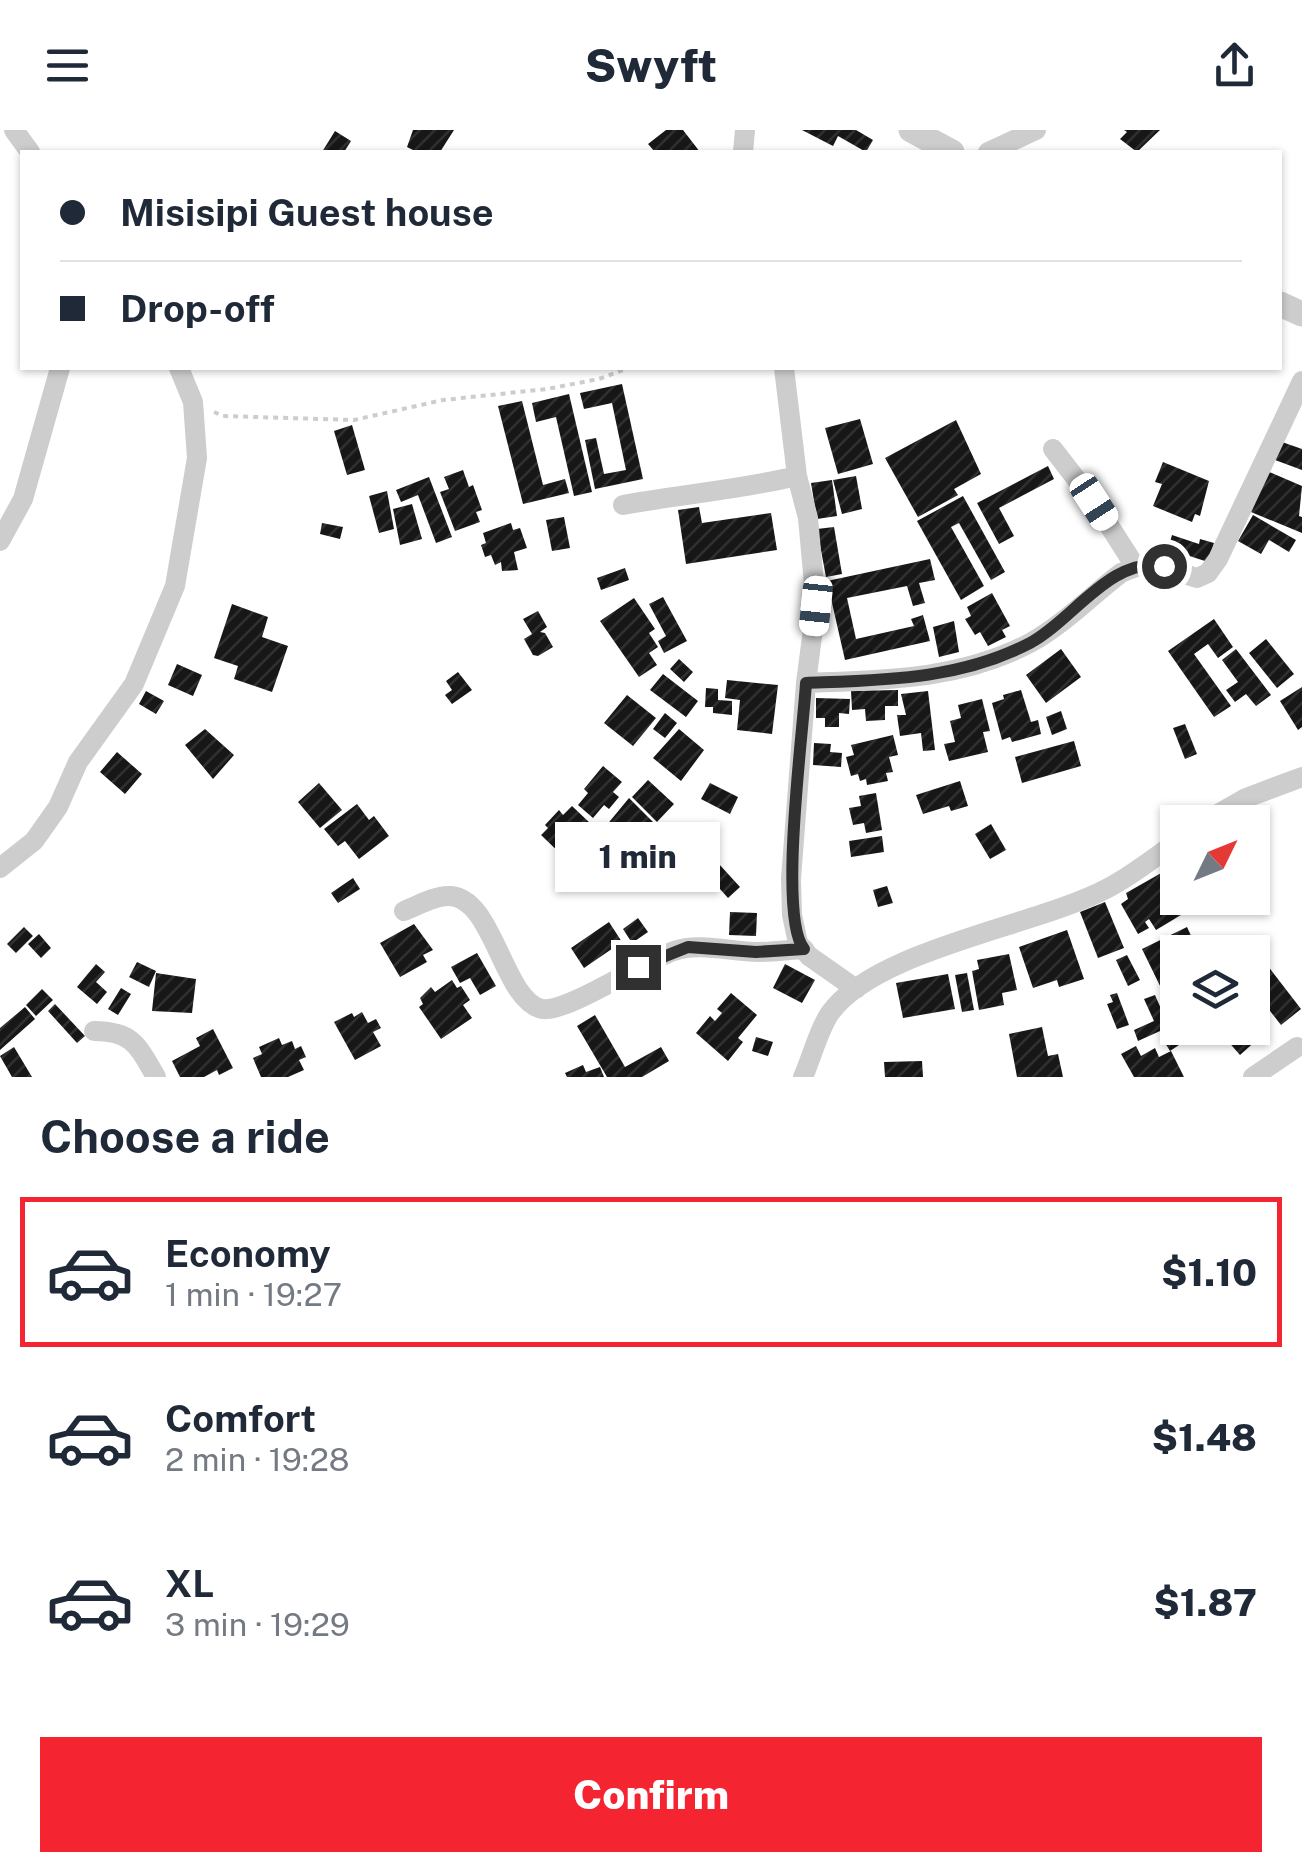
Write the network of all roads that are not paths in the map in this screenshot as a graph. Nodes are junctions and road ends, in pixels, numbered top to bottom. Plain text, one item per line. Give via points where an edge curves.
1 (911, 130) edge
2 (1036, 130) edge
3 (948, 150) edge
4 (992, 150) edge
5 (59, 370) edge
6 (180, 370) edge
7 (784, 370) edge
8 (1302, 381) edge
9 (1053, 449) dead end
10 (797, 476) junction
11 (623, 505) dead end
12 (0, 541) edge
13 (1135, 566) junction
14 (806, 683) junction
15 (1302, 778) edge
16 (1234, 805) edge
17 (1160, 852) edge
18 (0, 868) edge
19 (404, 910) dead end
20 (804, 949) junction
21 (856, 989) junction
22 (94, 1030) dead end
23 (1297, 1047) dead end
24 (156, 1077) edge
25 (804, 1077) edge
26 (1252, 1077) edge

1 - 3 street
2 - 4 street
5 - 12 street via 24,499
6 - 18 street via 193,402 197,458 175,586 134,684 78,762 58,807 34,842
7 - 10 street
8 - 13 street via 1208,573 1197,578 1164,566
9 - 13 street
10 - 11 street
10 - 14 street via 816,606
13 - 14 street via 1032,642 963,670
14 - 20 street via 792,879 792,915
15 - 16 street
17 - 21 street via 1106,890 932,952
19 - 20 street via 460,898 533,1005 549,1009 688,947
20 - 21 street
21 - 25 street via 830,1014
22 - 24 street via 126,1035
23 - 26 street

